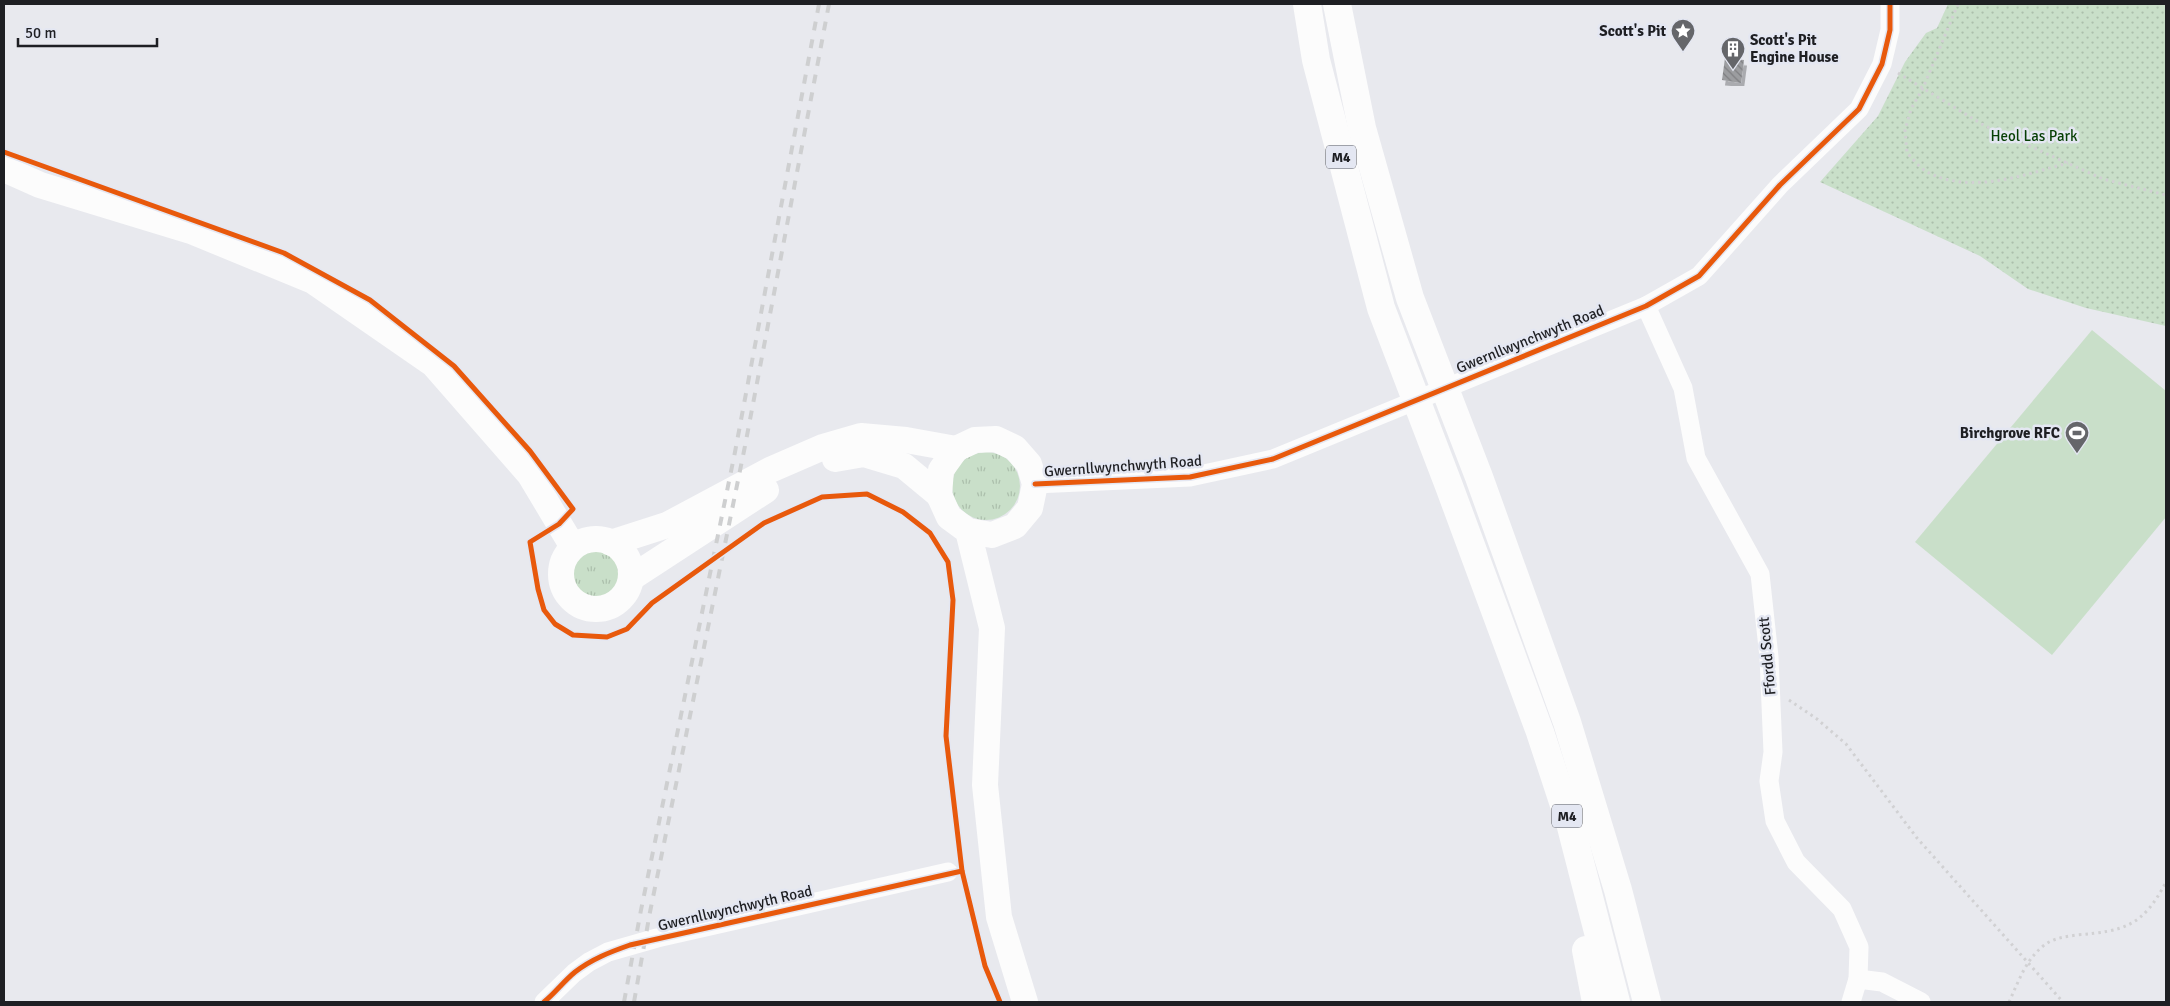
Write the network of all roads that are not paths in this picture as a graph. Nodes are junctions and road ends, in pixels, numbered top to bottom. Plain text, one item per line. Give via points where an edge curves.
1 (1307, 4) edge
2 (1337, 4) edge
3 (1890, 4) edge
4 (4, 169) edge
5 (1646, 306) junction
6 (956, 449) junction
7 (1035, 484) junction
8 (939, 495) junction
9 (968, 531) junction
10 (611, 543) junction
11 (573, 547) junction
12 (632, 578) junction
13 (1503, 633) junction
14 (948, 872) dead end
15 (1858, 978) junction
16 (544, 1002) edge
17 (1025, 1002) edge
18 (1596, 1002) edge
19 (1616, 1002) edge
20 (1647, 1002) edge
21 (1850, 1002) edge
22 (1921, 1002) edge

1 - 13 highway, M4 via 1316,60 1381,308
2 - 20 highway, M4 via 1362,128 1410,298 1568,722 1616,880
3 - 5 street, Gwernllwynchwyth Road via 1890,30 1882,64 1859,109 1780,185 1699,276
4 - 11 main road via 40,185 191,231 313,281 433,364 530,475
5 - 7 street, Gwernllwynchwyth Road via 1273,459 1190,477
5 - 15 street, Ffordd Scott via 1683,388 1696,458 1760,574 1769,657 1780,700 1769,781 1774,821 1796,862 1842,908 1859,947
6 - 7 main road via 975,440 996,439 1015,448 1029,464
6 - 8 main road via 941,470
6 - 10 main road via 861,436 823,447 770,470 667,525
7 - 9 main road via 1030,508 1015,526 992,535
8 - 9 main road via 949,517
8 - 12 main road via 904,466 864,454 832,459 778,482
9 - 17 main road via 992,628 985,785 999,916
10 - 11 main road via 595,539
10 - 12 main road via 626,555
11 - 12 main road via 562,566 561,578 570,598 579,605 595,609 612,606 621,600
13 - 18 highway, M4 via 1561,825
13 - 19 highway, M4 via 1570,823
14 - 16 street, Gwernllwynchwyth Road via 608,952 574,973
15 - 21 street, Ffordd Scott
15 - 22 street via 1882,982

